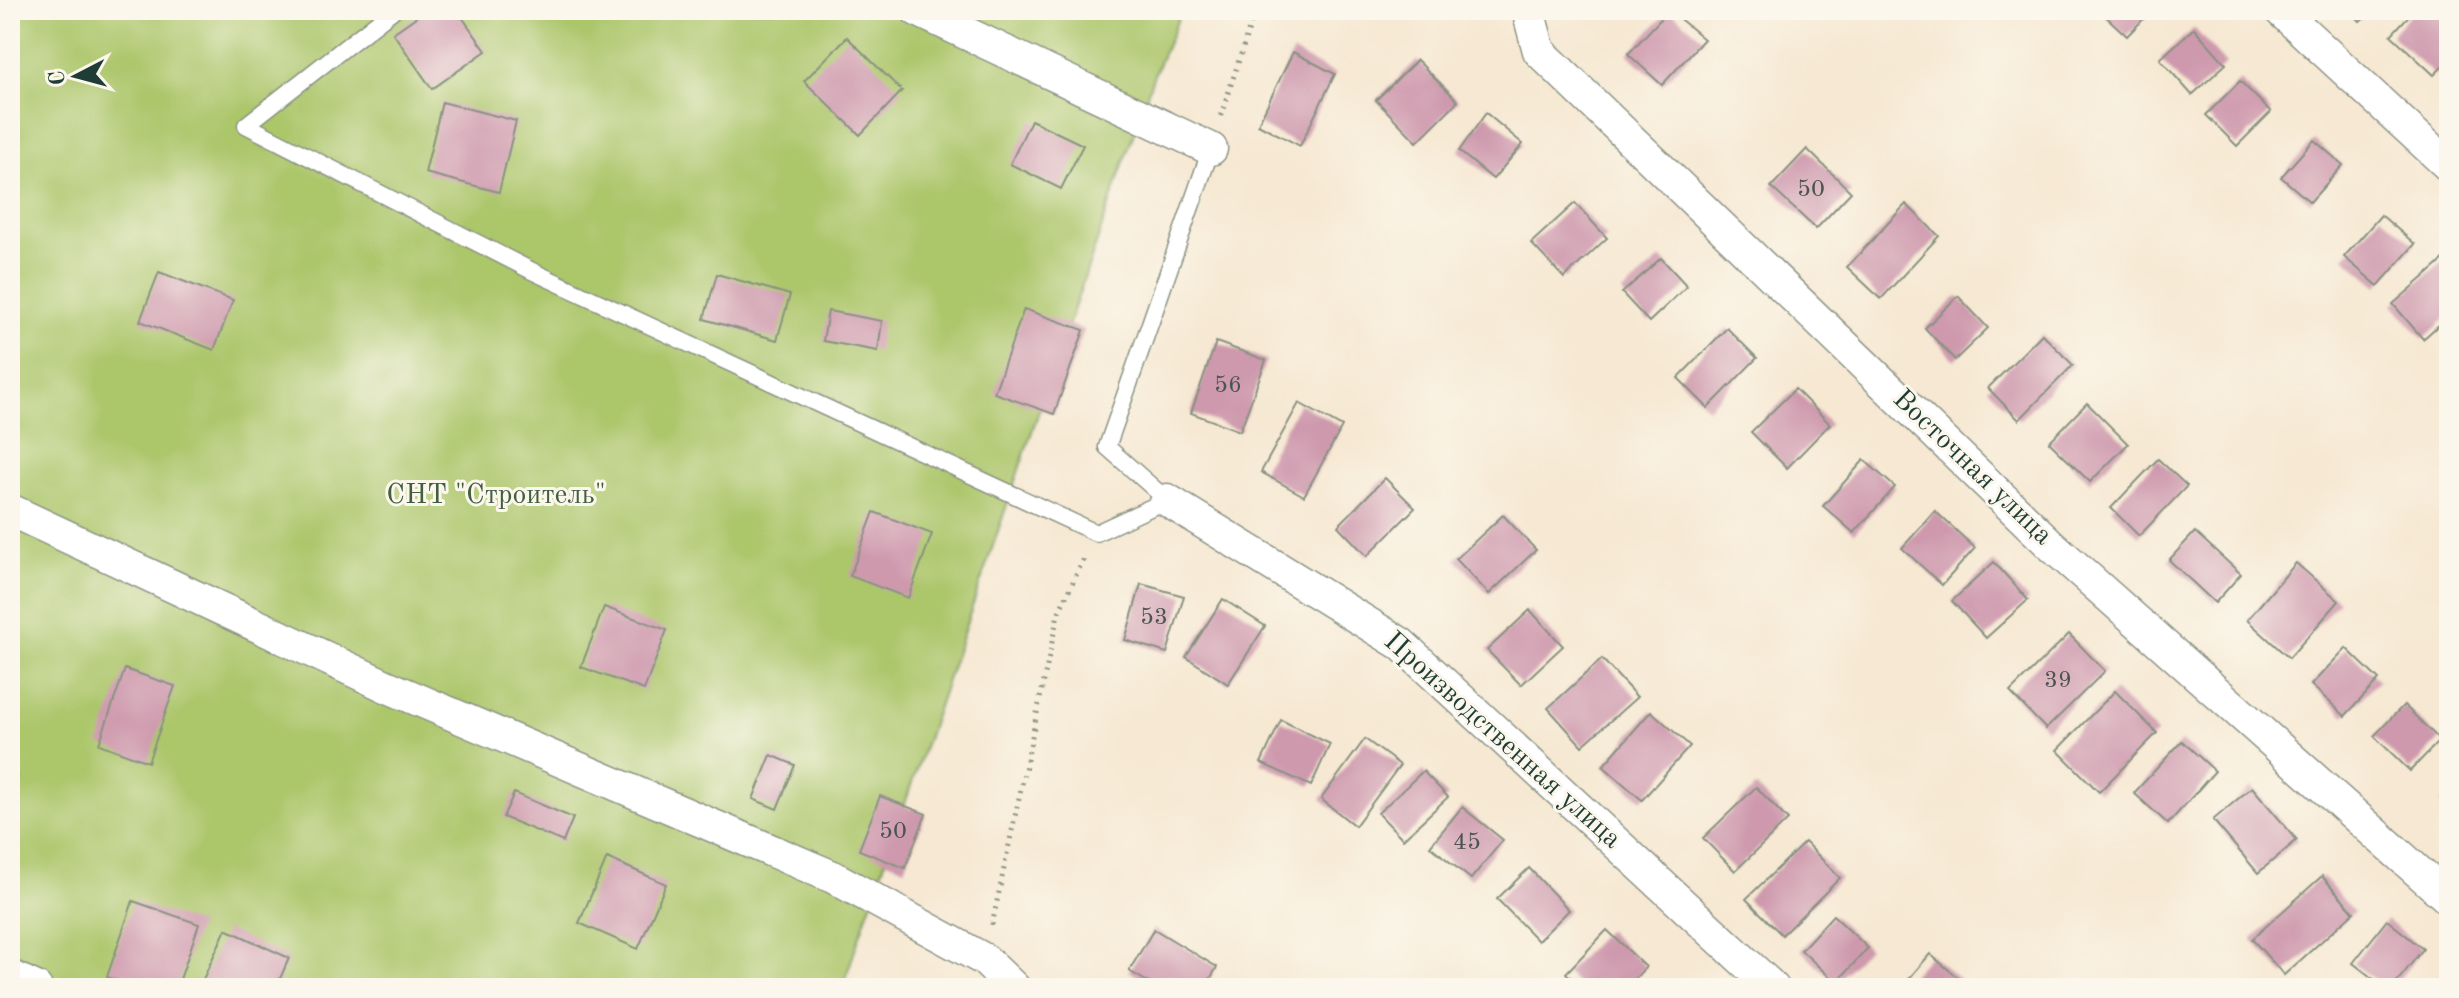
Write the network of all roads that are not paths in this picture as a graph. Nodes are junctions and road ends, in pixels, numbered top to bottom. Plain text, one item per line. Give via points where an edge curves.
1 (393, 10) edge
2 (917, 10) edge
3 (1528, 10) edge
4 (2280, 10) edge
5 (1211, 149) joint
6 (2449, 166) edge
7 (1167, 500) junction
8 (10, 510) edge
9 (2449, 899) edge
10 (985, 974) edge
11 (10, 976) edge
12 (36, 988) edge
13 (1014, 988) edge
14 (1773, 988) edge

1 - 7 lane via 246,125 534,272 1096,533
2 - 5 street
3 - 9 street, Восточная улица via 1539,51 1550,62 2050,544
4 - 6 street
5 - 7 lane via 1107,447
7 - 14 street, Производственная улица via 1401,644
8 - 10 street via 386,686 833,877
10 - 13 street
11 - 12 street

